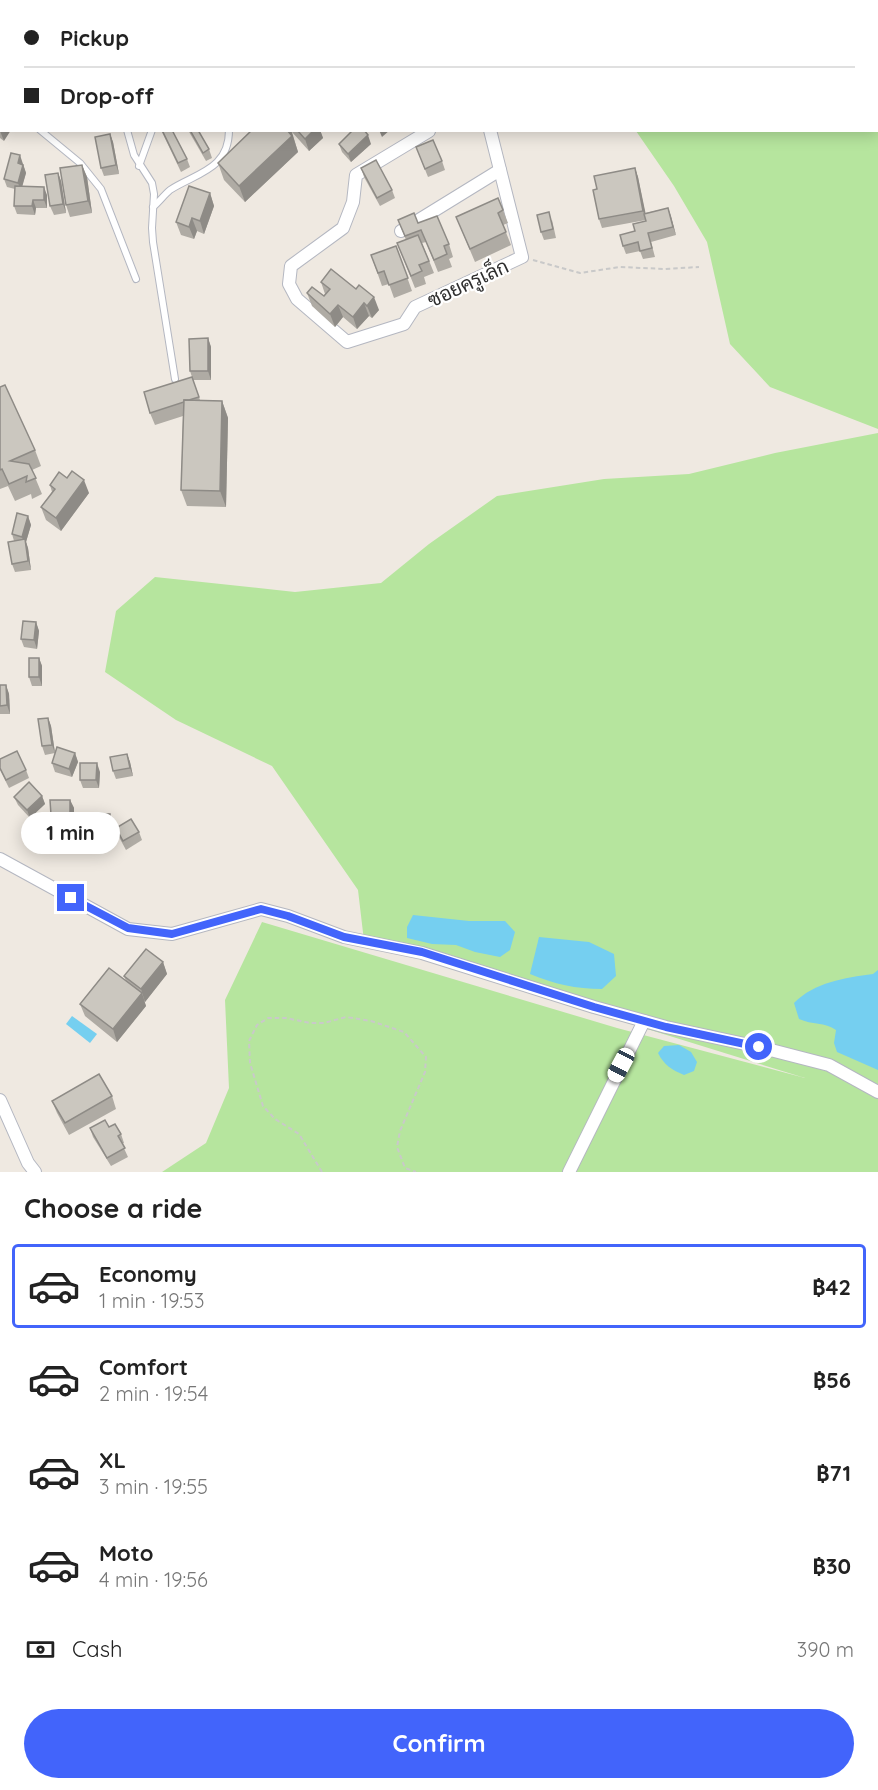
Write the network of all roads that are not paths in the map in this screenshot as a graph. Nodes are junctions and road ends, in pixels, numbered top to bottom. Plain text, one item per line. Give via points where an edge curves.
1 (42, 132) edge
2 (128, 132) edge
3 (151, 132) edge
4 (230, 132) edge
5 (427, 132) edge
6 (490, 132) edge
7 (139, 166) junction
8 (500, 170) junction
9 (153, 208) junction
10 (401, 231) edge
11 (136, 279) dead end
12 (174, 380) edge
13 (0, 859) edge
14 (644, 1021) junction
15 (878, 1092) edge
16 (0, 1100) edge
17 (35, 1172) edge
18 (569, 1172) edge

1 - 11 lane via 80,163 101,189
2 - 7 lane
3 - 7 lane
4 - 9 lane via 221,160 169,191
5 - 8 street, ซอยครูเล็ก via 356,175 353,202 343,228 291,266 289,284 297,299 347,342 404,324 416,307 522,257
6 - 8 street, ซอยครูเล็ก
7 - 9 lane via 152,183
8 - 10 street
9 - 12 lane via 153,242
13 - 14 street via 128,928 172,934 261,909 344,937 422,952
14 - 15 street via 829,1065
14 - 18 street
16 - 17 street

